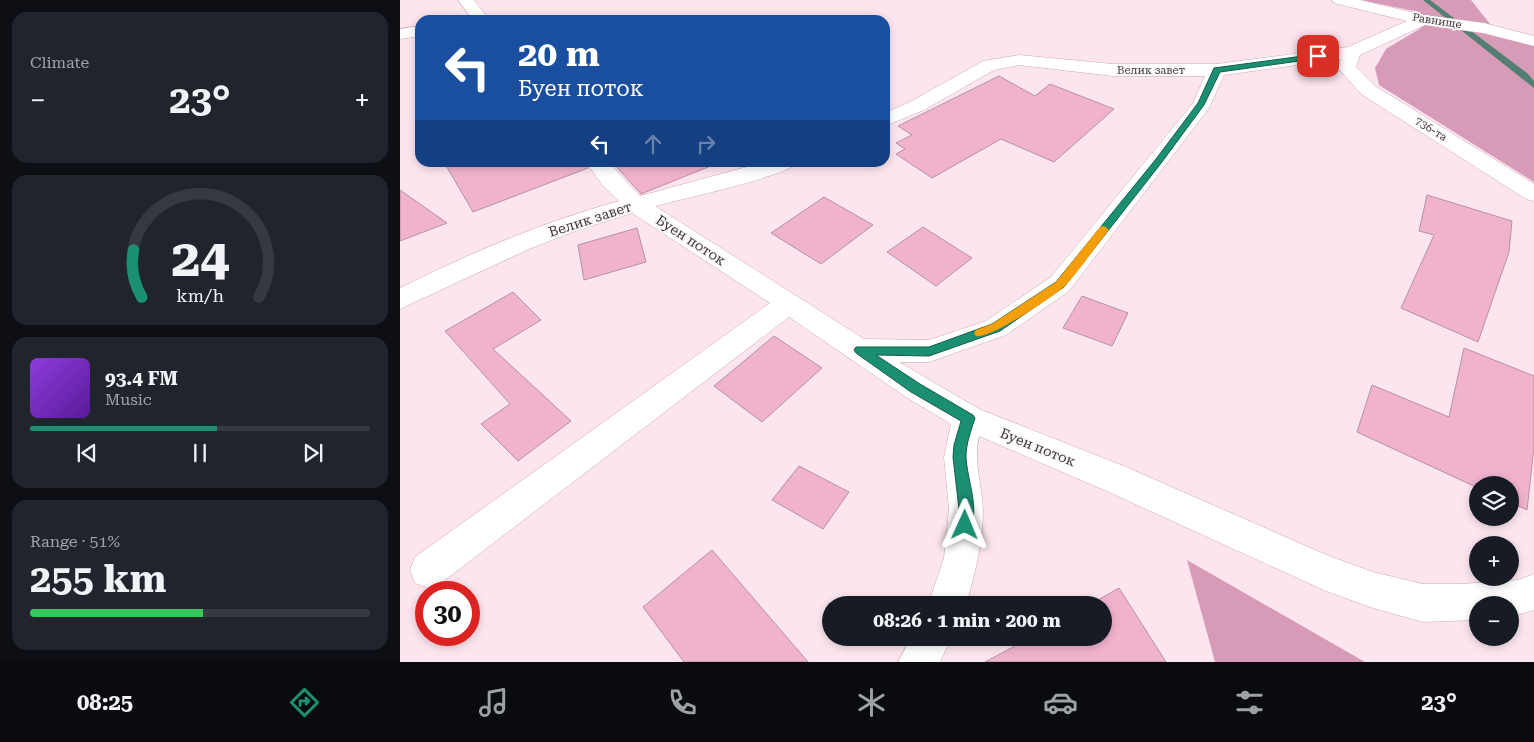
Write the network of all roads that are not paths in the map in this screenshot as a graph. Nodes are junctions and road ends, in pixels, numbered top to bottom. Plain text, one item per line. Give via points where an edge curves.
1 (466, 0) edge
2 (1340, 0) edge
3 (477, 15) edge
4 (1423, 20) junction
5 (415, 32) edge
6 (400, 34) edge
7 (1534, 41) edge
8 (1352, 52) junction
9 (1217, 70) junction
10 (890, 118) edge
11 (600, 167) edge
12 (773, 167) edge
13 (1534, 194) edge
14 (635, 204) junction
15 (400, 299) edge
16 (789, 303) junction
17 (860, 350) junction
18 (968, 418) junction
19 (428, 570) dead end
20 (1534, 592) edge
21 (950, 596) edge
22 (927, 646) edge
23 (918, 662) edge

1 - 3 street
2 - 4 street, Равнище
4 - 7 street, Равнище via 1484,28
4 - 8 street, Велик завет
5 - 6 street
8 - 9 street, Велик завет
8 - 13 street, 736-та via 1347,68 1368,90
9 - 10 street, Велик завет via 1112,70 1019,60 989,66
9 - 17 street via 1202,104 1060,284 996,328 929,351
11 - 14 street, Буен поток
12 - 14 street, Велик завет
14 - 15 street, Велик завет via 504,250
14 - 16 street, Буен поток
16 - 17 street, Буен поток
16 - 19 street
17 - 18 street, Буен поток
18 - 20 street, Буен поток via 1114,478 1326,573 1373,590 1422,602 1461,603 1518,598
18 - 21 street via 960,445 966,509 962,558
22 - 23 street

